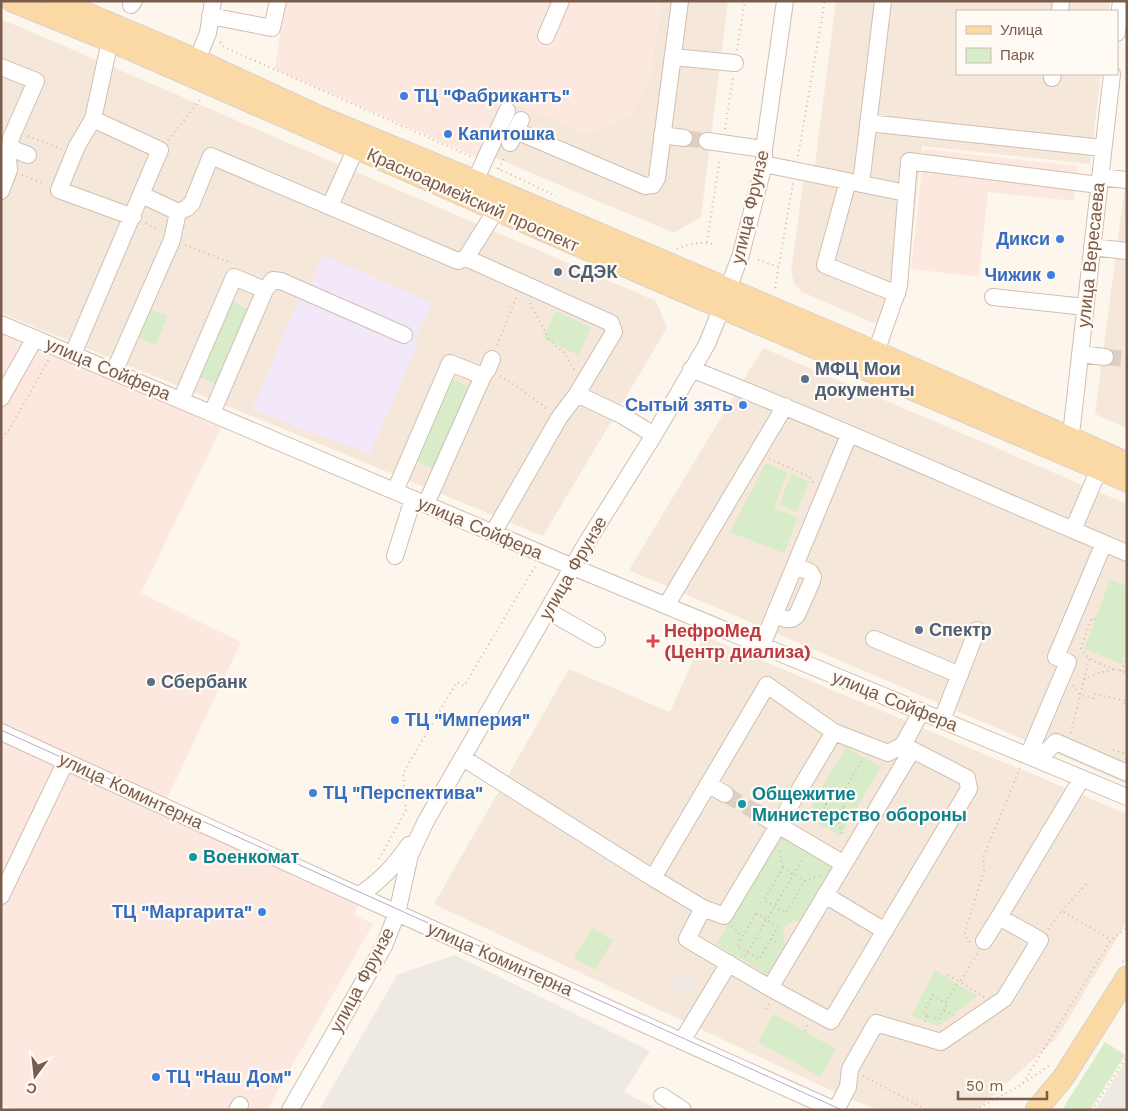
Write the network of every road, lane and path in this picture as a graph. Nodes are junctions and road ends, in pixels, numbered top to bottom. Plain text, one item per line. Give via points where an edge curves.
1 (12, 1) edge
2 (57, 1) edge
3 (278, 1) edge
4 (561, 1) edge
5 (680, 1) edge
6 (745, 1) edge
7 (785, 1) edge
8 (825, 1) edge
9 (884, 1) edge
10 (1121, 1) edge
11 (212, 8) edge
12 (1118, 25) edge
13 (546, 36) dead end
14 (218, 39) dead end
15 (110, 41) junction
16 (673, 57) junction
17 (197, 60) junction
18 (735, 63) junction
19 (1, 67) edge
20 (1112, 75) edge
21 (203, 97) dead end
22 (507, 111) dead end
23 (93, 119) junction
24 (868, 123) junction
25 (14, 130) junction
26 (516, 131) dead end
27 (662, 135) junction
28 (684, 138) tunnel mouth
29 (715, 142) junction
30 (77, 146) junction
31 (10, 148) junction
32 (356, 148) junction
33 (1103, 148) junction
34 (160, 150) junction
35 (28, 155) dead end
36 (764, 156) junction
37 (9, 170) junction
38 (795, 170) junction
39 (479, 171) junction
40 (1127, 180) edge
41 (1099, 181) junction
42 (855, 182) junction
43 (59, 190) junction
44 (1, 191) edge
45 (906, 193) junction
46 (142, 195) junction
47 (559, 198) dead end
48 (330, 206) junction
49 (496, 210) junction
50 (178, 212) junction
51 (133, 217) junction
52 (172, 240) junction
53 (707, 242) junction
54 (716, 245) dead end
55 (1092, 247) junction
56 (670, 251) dead end
57 (1127, 251) edge
58 (466, 258) junction
59 (758, 260) dead end
60 (779, 267) junction
61 (234, 276) junction
62 (522, 284) junction
63 (775, 288) dead end
64 (264, 290) junction
65 (897, 294) junction
66 (993, 297) dead end
67 (725, 298) junction
68 (1085, 307) junction
69 (1, 324) edge
70 (404, 335) dead end
71 (35, 338) junction
72 (56, 347) junction
73 (876, 352) junction
74 (73, 354) junction
75 (1080, 354) junction
76 (1105, 357) tunnel mouth
77 (490, 362) junction
78 (692, 369) junction
79 (114, 372) junction
80 (577, 394) junction
81 (1, 398) edge
82 (181, 400) junction
83 (785, 406) junction
84 (212, 413) junction
85 (559, 418) junction
86 (654, 434) junction
87 (849, 435) junction
88 (1068, 436) junction
89 (1, 437) edge
90 (755, 453) junction
91 (1127, 463) edge
92 (1099, 469) junction
93 (1127, 481) edge
94 (808, 484) dead end
95 (395, 491) junction
96 (420, 502) junction
97 (1073, 530) junction
98 (493, 533) junction
99 (1104, 542) junction
100 (1127, 553) edge
101 (395, 556) dead end
102 (537, 564) dead end
103 (573, 567) junction
104 (666, 606) junction
105 (548, 611) junction
106 (1095, 619) dead end
107 (977, 630) dead end
108 (597, 638) dead end
109 (874, 639) dead end
110 (762, 645) junction
111 (1089, 659) junction
112 (1126, 659) edge
113 (1117, 669) junction
114 (1122, 671) junction
115 (1127, 672) edge
116 (960, 675) junction
117 (1084, 679) junction
118 (1080, 695) junction
119 (1127, 706) edge
120 (920, 712) junction
121 (942, 720) junction
122 (1, 732) edge
123 (834, 732) junction
124 (870, 746) junction
125 (907, 747) junction
126 (1067, 747) junction
127 (1030, 757) junction
128 (463, 758) junction
129 (66, 761) junction
130 (1127, 773) edge
131 (1082, 778) junction
132 (708, 784) junction
133 (725, 794) tunnel mouth
134 (841, 797) junction
135 (1127, 797) edge
136 (826, 807) junction
137 (836, 813) junction
138 (759, 814) tunnel mouth
139 (426, 821) junction
140 (778, 824) junction
141 (811, 845) junction
142 (846, 860) junction
143 (376, 865) dead end
144 (794, 874) junction
145 (652, 878) junction
146 (1088, 882) dead end
147 (2, 892) edge
148 (359, 895) junction
149 (826, 895) junction
150 (775, 906) junction
151 (703, 908) junction
152 (1062, 911) junction
153 (397, 912) junction
154 (999, 917) junction
155 (767, 920) junction
156 (1127, 928) edge
157 (885, 931) junction
158 (1040, 940) junction
159 (1112, 940) junction
160 (981, 946) junction
161 (747, 952) junction
162 (1127, 956) edge
163 (733, 966) junction
164 (1124, 970) edge
165 (948, 975) dead end
166 (960, 982) junction
167 (770, 988) junction
168 (945, 1003) junction
169 (996, 1005) junction
170 (927, 1015) junction
171 (920, 1036) junction
172 (682, 1041) junction
173 (1127, 1056) edge
174 (1052, 1064) dead end
175 (850, 1069) junction
176 (1021, 1085) junction
177 (662, 1096) dead end
178 (982, 1106) junction
179 (290, 1110) edge
180 (683, 1110) edge
181 (836, 1110) edge
182 (927, 1110) edge
183 (975, 1110) edge
184 (979, 1110) edge
185 (1036, 1110) edge
186 (1092, 1110) edge

1 - 15 main road, Красноармейский проспект
2 - 17 main road, Красноармейский проспект
3 - 11 street via 272,28
4 - 13 street
5 - 16 street
6 - 18 path
7 - 36 street, улица Фрунзе
8 - 38 path
9 - 24 street
10 - 12 street
11 - 17 street via 208,33
14 - 39 path via 224,47
15 - 23 street
15 - 32 main road, Красноармейский проспект
16 - 18 street
16 - 27 street
17 - 39 main road, Красноармейский проспект via 320,117
18 - 29 path
19 - 25 street via 36,81
20 - 33 street, улица Вересаева
21 - 34 path
22 - 39 street
23 - 30 street
23 - 34 street
24 - 33 street
24 - 42 street
25 - 30 path via 66,151
25 - 31 street
26 - 27 street via 645,186 653,186 657,178
27 - 28 street
29 - 36 street
29 - 53 path
30 - 43 street
31 - 35 street
31 - 37 street
32 - 48 street
32 - 49 main road, Красноармейский проспект
33 - 41 street, улица Вересаева
34 - 46 street
36 - 38 street
36 - 67 street, улица Фрунзе via 741,254
37 - 43 path
37 - 44 street
38 - 42 street
38 - 60 path
39 - 47 path
39 - 67 main road, Красноармейский проспект
40 - 41 street
41 - 45 street via 909,161
41 - 55 street, улица Вересаева
42 - 45 street
42 - 65 street via 824,265
43 - 51 street
45 - 65 street
46 - 50 street
46 - 51 street
48 - 50 street via 211,156 192,203
48 - 58 street via 458,261
49 - 58 street
49 - 67 main road, Красноармейский проспект
50 - 52 street
51 - 52 path
51 - 74 street
52 - 61 path via 232,262 236,269
52 - 79 street
53 - 54 path
53 - 56 path
55 - 57 street
55 - 68 street, улица Вересаева
58 - 62 street
59 - 60 path
60 - 63 path
61 - 64 street
61 - 82 street
62 - 77 path
62 - 80 path via 525,296 549,339 563,351 577,374
62 - 80 street via 611,323 614,332
64 - 70 street via 273,280 281,281
64 - 84 street
65 - 73 street
66 - 68 street
67 - 73 main road, Красноармейский проспект
67 - 78 street, улица Фрунзе via 707,344
67 - 92 main road, Красноармейский проспект
68 - 75 street, улица Вересаева
69 - 71 street, улица Сойфера
71 - 72 street, улица Сойфера
71 - 81 street
72 - 74 street, улица Сойфера
72 - 89 path via 8,432
73 - 88 main road, Красноармейский проспект
74 - 79 street, улица Сойфера
75 - 76 street
75 - 88 street, улица Вересаева via 1072,426
77 - 85 path
77 - 95 street via 450,363
77 - 96 street
78 - 83 street
78 - 86 street, улица Фрунзе
79 - 82 street, улица Сойфера
80 - 85 street
80 - 86 street
82 - 84 street, улица Сойфера
83 - 87 street
83 - 90 street
84 - 95 street, улица Сойфера
85 - 98 street
86 - 103 street, улица Фрунзе
87 - 97 street
87 - 110 street
88 - 91 main road, Красноармейский проспект
90 - 94 path via 810,477 814,486
90 - 104 street
92 - 93 main road, Красноармейский проспект
92 - 97 street
95 - 96 street, улица Сойфера
96 - 98 street, улица Сойфера
96 - 101 street
97 - 99 street
98 - 103 street, улица Сойфера
99 - 100 street
99 - 127 street via 1056,657 1068,662
102 - 143 path via 464,686 458,682 403,773 406,810
103 - 104 street, улица Сойфера
103 - 105 street, улица Фрунзе
104 - 110 street, улица Сойфера
105 - 108 street
105 - 128 street, улица Фрунзе
106 - 111 path via 1092,618 1081,648
107 - 116 street
109 - 116 street
110 - 120 street, улица Сойфера
111 - 113 path
111 - 117 path
112 - 114 path
113 - 114 path
113 - 117 path
114 - 115 path
116 - 121 street
117 - 118 path
118 - 119 path via 1093,698 1094,694 1126,701 1124,706
118 - 126 path
120 - 121 street, улица Сойфера
120 - 125 street
121 - 127 street, улица Сойфера
122 - 129 street, улица Коминтерна
123 - 124 street
123 - 132 street via 767,686
123 - 140 street
124 - 125 street via 888,753
124 - 134 path
125 - 142 street
125 - 157 street via 967,778 969,790
126 - 127 street via 1056,742
126 - 130 street
127 - 131 street, улица Сойфера
127 - 160 path via 983,858 984,871 965,932 966,938
128 - 139 street, улица Фрунзе
128 - 145 street
129 - 147 street
129 - 148 street, улица Коминтерна
131 - 135 street, улица Сойфера
131 - 154 street
132 - 133 street
132 - 145 street
134 - 136 path via 830,796
134 - 137 path via 843,808
136 - 137 path
136 - 140 path
137 - 142 path
138 - 140 street
139 - 148 street via 395,864 376,884
139 - 153 street, улица Фрунзе via 410,855
140 - 141 street
140 - 151 street via 724,916
141 - 142 street
141 - 144 path
142 - 149 street
144 - 150 path
144 - 150 path via 783,868 764,900
144 - 150 path via 805,881 786,913
145 - 151 street
146 - 152 path
148 - 153 street, улица Коминтерна
149 - 157 street
149 - 167 street
150 - 155 path
151 - 163 street via 687,939
152 - 158 path
152 - 159 path
153 - 172 street, улица Коминтерна
153 - 179 street, улица Фрунзе via 384,946
154 - 158 street
154 - 160 street
155 - 161 path
155 - 161 path via 756,914 737,946
155 - 161 path via 778,926 759,959
156 - 159 path
157 - 167 street via 831,1021
158 - 169 street via 1004,999
159 - 176 path
160 - 166 path
161 - 163 path
162 - 164 path
163 - 167 street
163 - 172 street
164 - 185 main road via 1063,1078
165 - 166 path
166 - 168 path
166 - 169 path
168 - 170 path via 939,1019
168 - 170 path via 933,995 923,1013
169 - 171 street via 940,1042
170 - 171 path
171 - 175 street via 876,1023
172 - 181 street, улица Коминтерна
173 - 186 path
174 - 176 path
175 - 181 street via 848,1087
175 - 182 path
176 - 178 path
177 - 180 street
178 - 183 path
178 - 184 path

